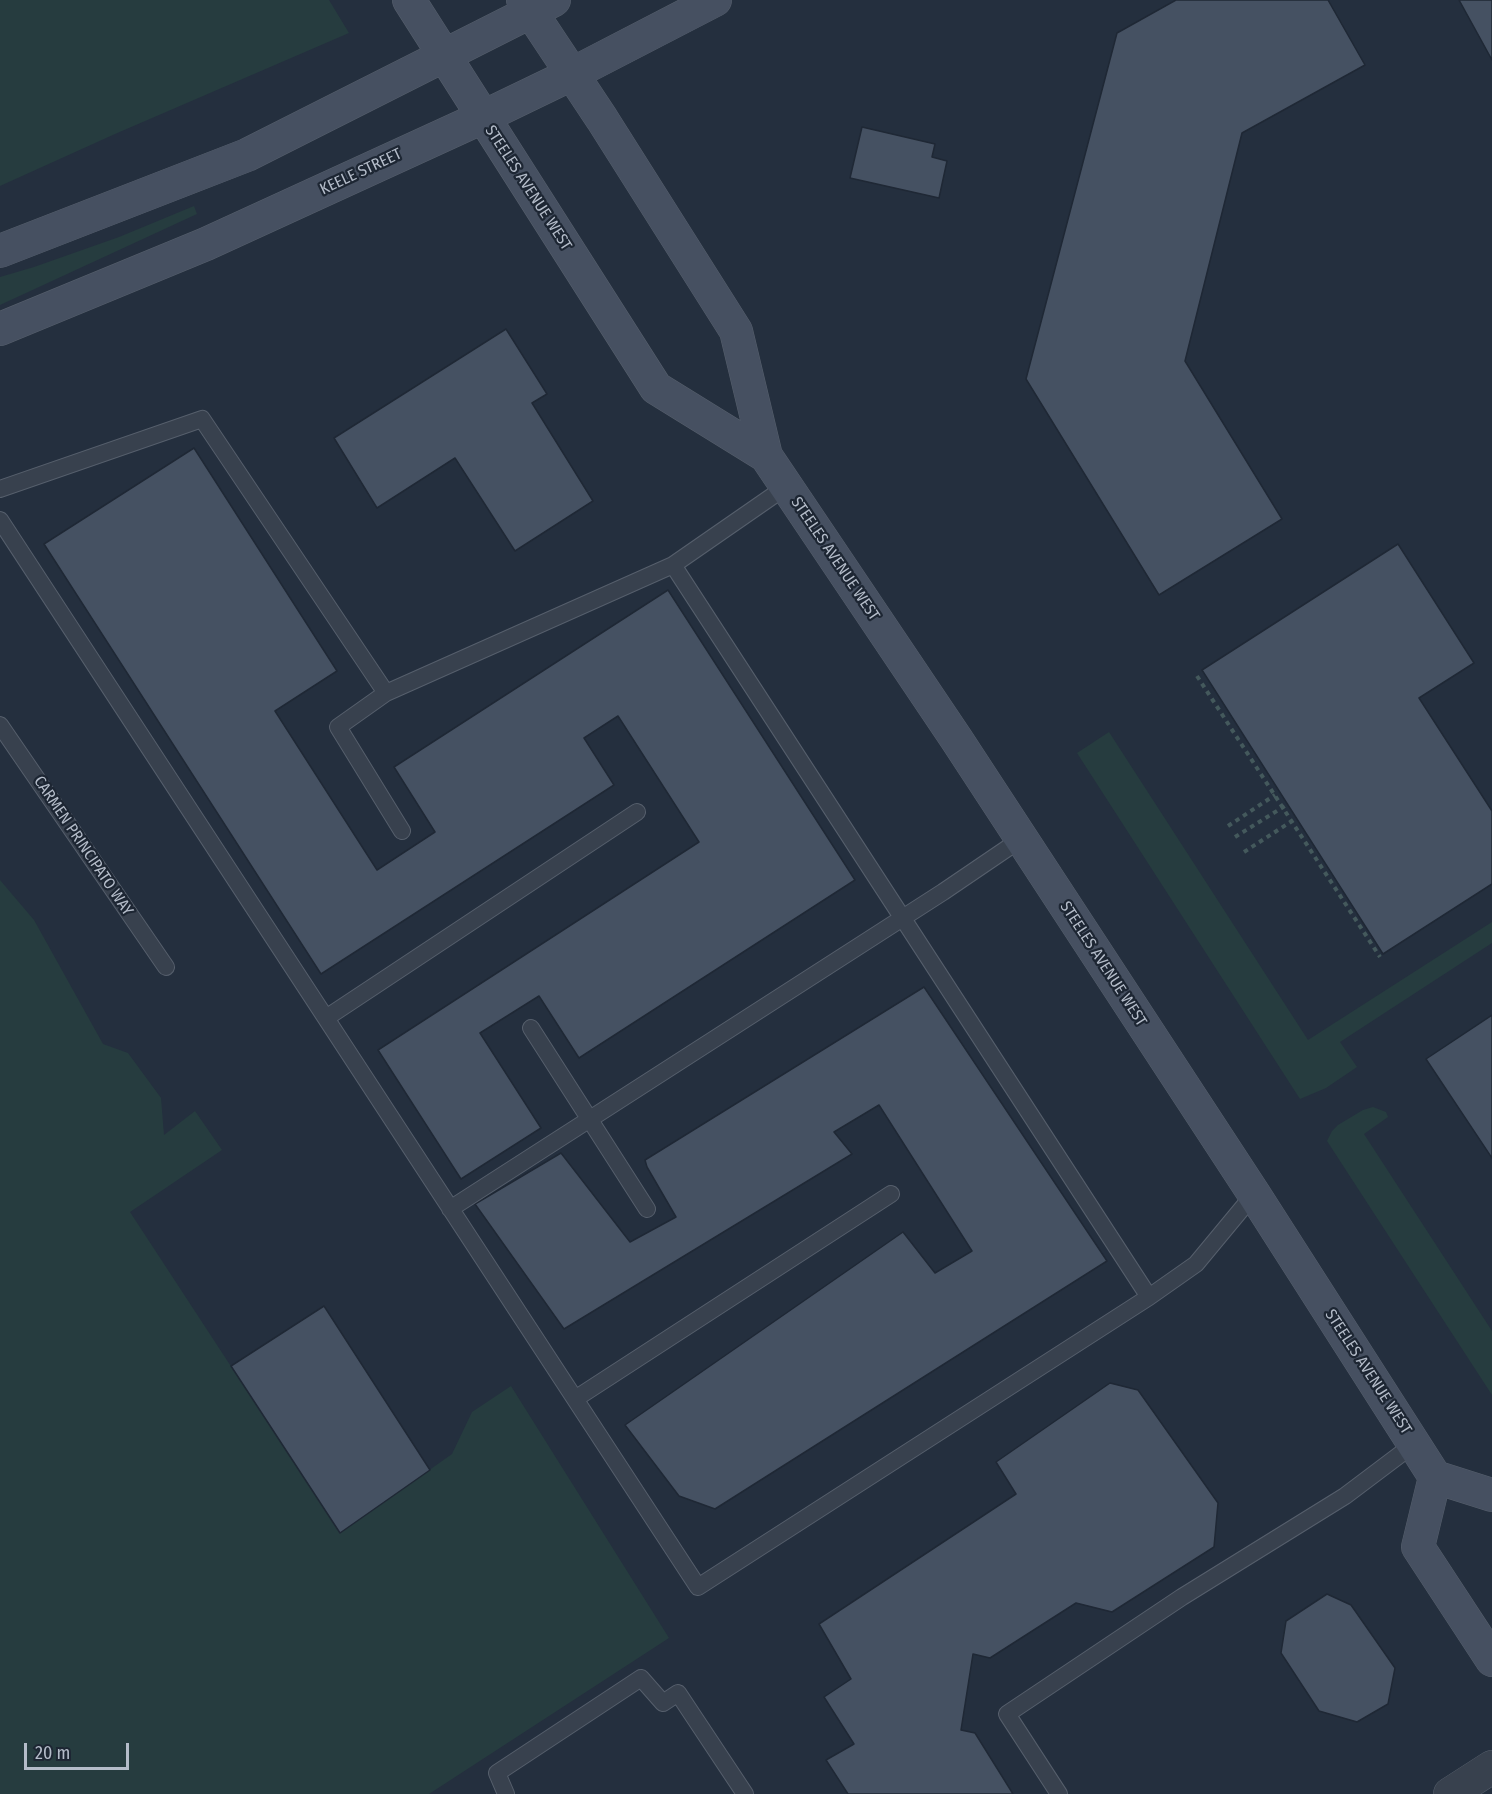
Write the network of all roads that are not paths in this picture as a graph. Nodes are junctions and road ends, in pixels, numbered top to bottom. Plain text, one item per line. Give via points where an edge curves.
1 (409, 0) edge
2 (715, 0) edge
3 (536, 4) edge
4 (446, 55) junction
5 (572, 74) junction
6 (483, 117) junction
7 (0, 251) edge
8 (0, 329) edge
9 (766, 456) junction
10 (787, 486) junction
11 (0, 489) edge
12 (0, 520) edge
13 (673, 565) junction
14 (386, 693) junction
15 (0, 725) edge
16 (637, 812) dead end
17 (402, 831) dead end
18 (1021, 838) junction
19 (902, 917) junction
20 (166, 967) dead end
21 (326, 1018) junction
22 (531, 1028) dead end
23 (589, 1119) junction
24 (891, 1194) dead end
25 (1254, 1194) junction
26 (450, 1209) junction
27 (647, 1209) dead end
28 (1149, 1297) junction
29 (575, 1399) junction
30 (1414, 1444) junction
31 (1435, 1477) junction
32 (1492, 1495) edge
33 (1492, 1660) edge
34 (1492, 1767) edge
35 (506, 1794) edge
36 (745, 1794) edge
37 (1059, 1794) edge
38 (1450, 1794) edge

1 - 4 main road, STEELES AVENUE WEST
2 - 5 main road, KEELE STREET
3 - 4 main road
3 - 5 main road, STEELES AVENUE WEST
4 - 6 main road, STEELES AVENUE WEST
4 - 7 main road via 247,155
5 - 6 main road, KEELE STREET
5 - 9 main road, STEELES AVENUE WEST via 736,331
6 - 8 main road, KEELE STREET via 206,244
6 - 9 main road, STEELES AVENUE WEST via 656,388
9 - 10 main road, STEELES AVENUE WEST
10 - 13 lane
10 - 18 main road, STEELES AVENUE WEST
11 - 14 lane via 202,419
12 - 21 lane
13 - 14 lane
13 - 19 lane
14 - 17 lane via 339,727
15 - 20 lane, CARMEN PRINCIPATO WAY
16 - 21 lane
18 - 19 lane
18 - 25 main road, STEELES AVENUE WEST
19 - 23 lane
19 - 28 lane
21 - 26 lane
22 - 23 lane
23 - 26 lane
23 - 27 lane
24 - 29 lane
25 - 28 lane via 1196,1263
25 - 30 main road, STEELES AVENUE WEST
26 - 29 lane
28 - 29 lane via 698,1587
30 - 31 main road, STEELES AVENUE WEST
30 - 37 lane via 1346,1496 1182,1597 1007,1714
31 - 32 main road
31 - 33 main road via 1418,1547
34 - 38 street
35 - 36 lane via 496,1773 641,1678 663,1703 678,1694

